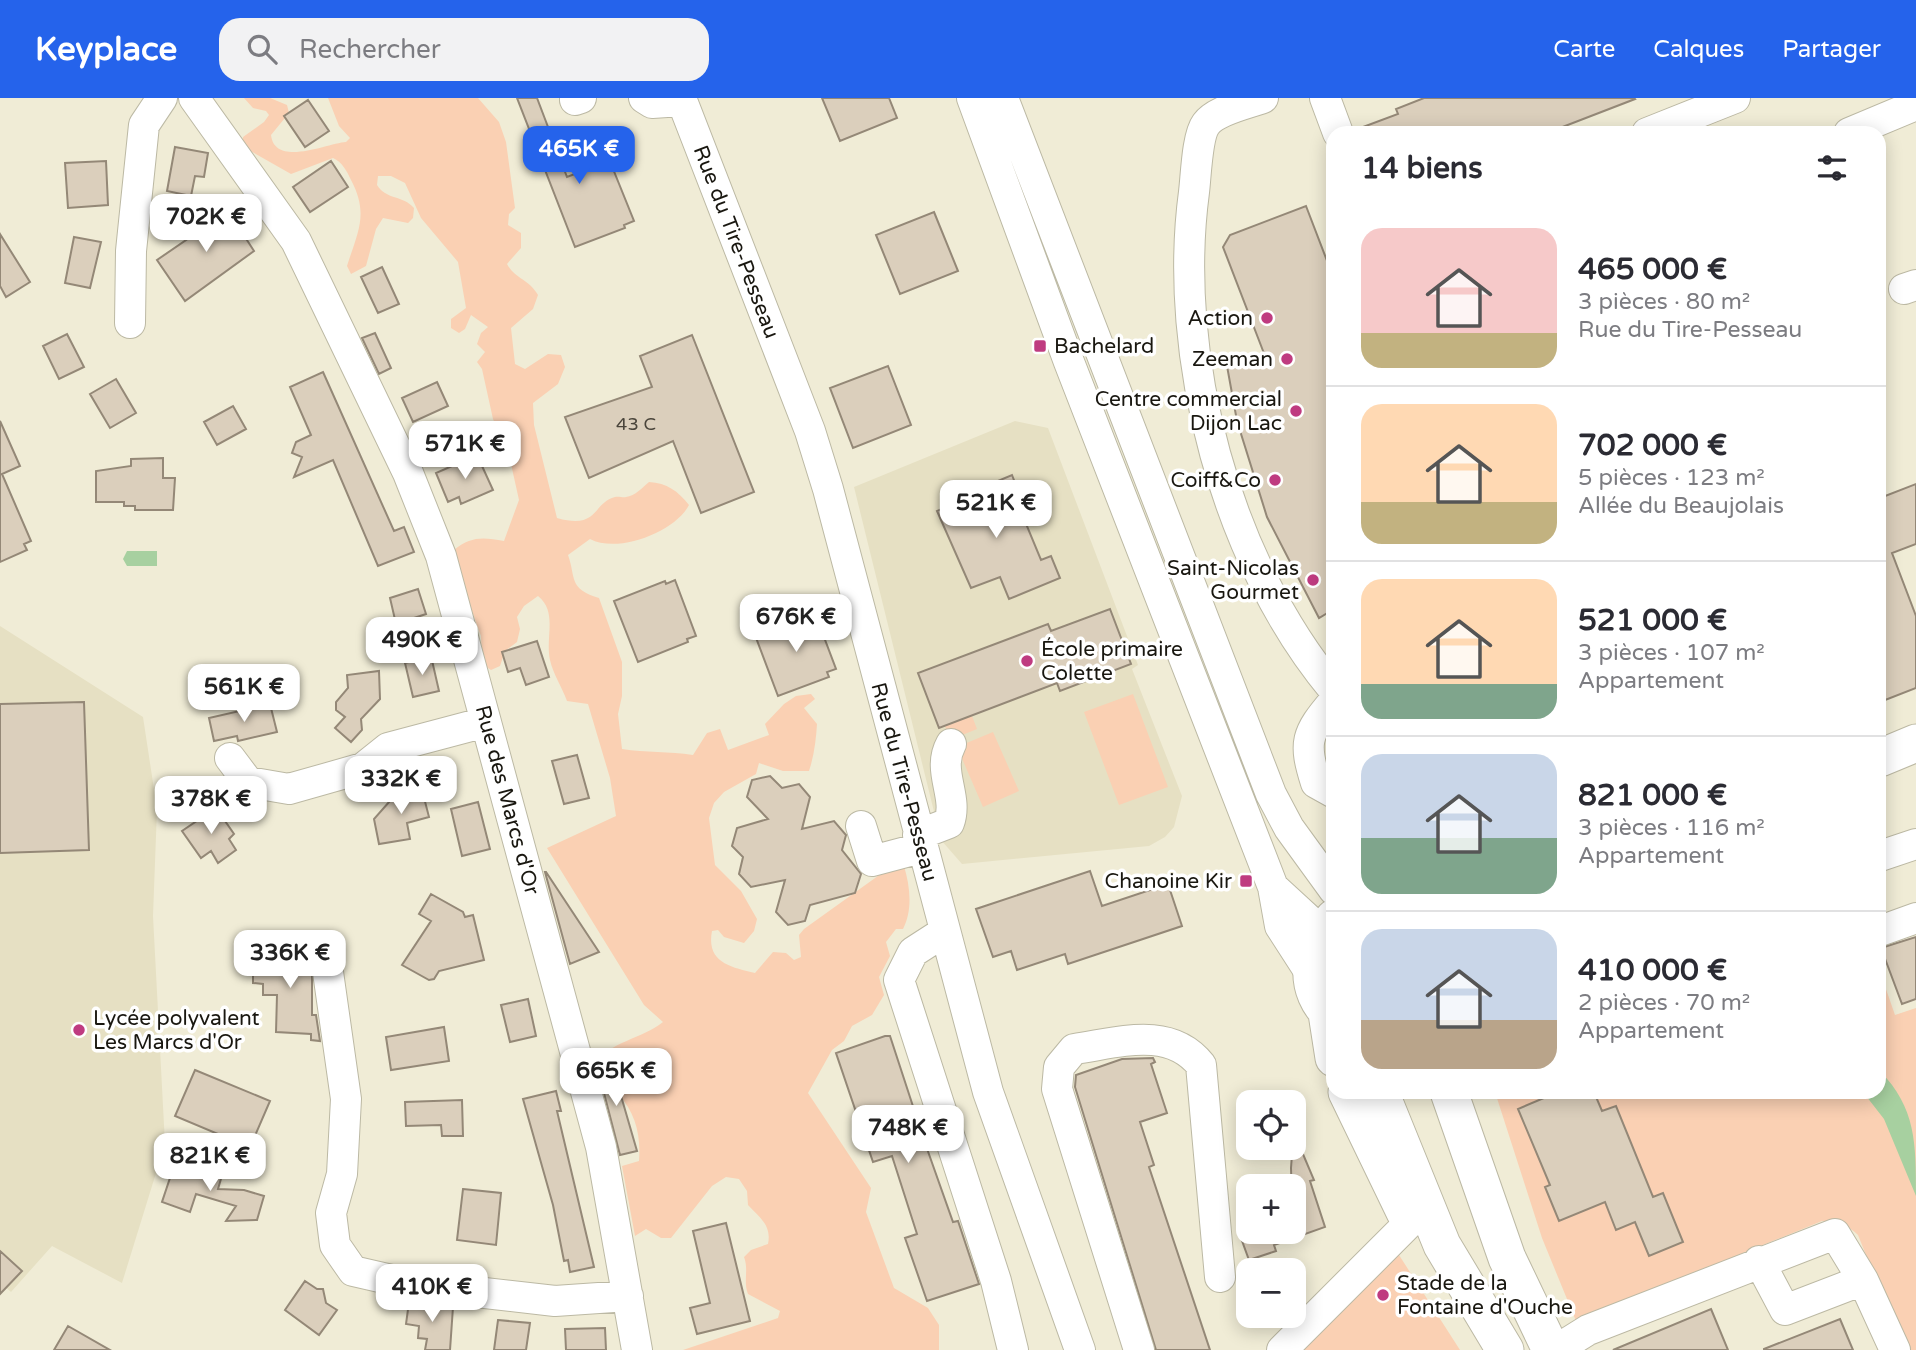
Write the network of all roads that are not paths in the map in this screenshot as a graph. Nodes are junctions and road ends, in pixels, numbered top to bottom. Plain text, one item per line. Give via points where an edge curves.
1 (162, 98) edge
2 (194, 98) edge
3 (644, 98) edge
4 (972, 98) edge
5 (1003, 98) edge
6 (1263, 98) edge
7 (1735, 98) edge
8 (681, 100) edge
9 (1332, 100) edge
10 (1916, 101) edge
11 (1337, 126) edge
12 (1665, 126) edge
13 (1864, 126) edge
14 (130, 323) dead end
15 (1326, 678) edge
16 (1326, 710) edge
17 (486, 722) junction
18 (1916, 743) edge
19 (950, 744) dead end
20 (1886, 756) edge
21 (230, 758) dead end
22 (1916, 770) edge
23 (1886, 782) edge
24 (1326, 789) edge
25 (861, 826) dead end
26 (919, 842) junction
27 (1914, 851) edge
28 (1886, 855) edge
29 (1326, 879) edge
30 (1273, 887) junction
31 (1916, 918) edge
32 (1326, 924) edge
33 (1326, 929) edge
34 (1886, 929) edge
35 (944, 932) junction
36 (327, 965) dead end
37 (1311, 974) junction
38 (1326, 1010) edge
39 (1350, 1099) edge
40 (1383, 1099) edge
41 (1451, 1099) edge
42 (1412, 1220) junction
43 (1442, 1245) junction
44 (1759, 1261) junction
45 (1220, 1277) dead end
46 (1863, 1280) junction
47 (628, 1296) junction
48 (637, 1350) edge
49 (1013, 1350) edge
50 (1080, 1350) edge
51 (1139, 1350) edge
52 (1282, 1350) edge
53 (1505, 1350) edge
54 (1554, 1350) edge
55 (1895, 1350) edge

1 - 14 street via 144,125 131,251
2 - 17 street, Rue des Marcs d'Or via 296,241 408,473 441,556
3 - 8 street via 652,103
4 - 30 street
5 - 29 street via 1271,794
6 - 15 street via 1215,116 1203,129 1191,219 1192,336 1210,434 1240,525 1289,625
7 - 12 street
8 - 26 street, Rue du Tire-Pesseau via 810,431
9 - 11 street
10 - 13 street
16 - 24 street via 1308,738 1307,753 1316,783
17 - 21 street via 388,748 363,768 289,789 248,782
17 - 47 street, Rue des Marcs d'Or via 601,1147
18 - 20 main road
19 - 26 street via 944,762 953,812 948,824
22 - 23 main road
25 - 26 street via 872,861
26 - 35 street, Rue du Tire-Pesseau
27 - 28 street
30 - 32 street
30 - 37 street via 1280,926
31 - 34 street
33 - 37 main road via 1313,952
35 - 49 street via 913,952 899,980 996,1280
35 - 50 street, Rue du Tire-Pesseau via 988,1092
36 - 47 street via 346,1099 342,1174 331,1213 335,1245 353,1271 414,1285 555,1301
37 - 38 main road
39 - 42 main road
40 - 43 main road
41 - 54 main road via 1507,1258
42 - 43 main road
42 - 52 street
43 - 53 main road
44 - 46 street via 1835,1234
44 - 46 street via 1785,1310
44 - 54 street via 1588,1330
45 - 51 street via 1201,1065 1189,1049 1156,1038 1074,1049 1059,1067 1057,1089
46 - 55 street
47 - 48 street, Rue des Marcs d'Or

